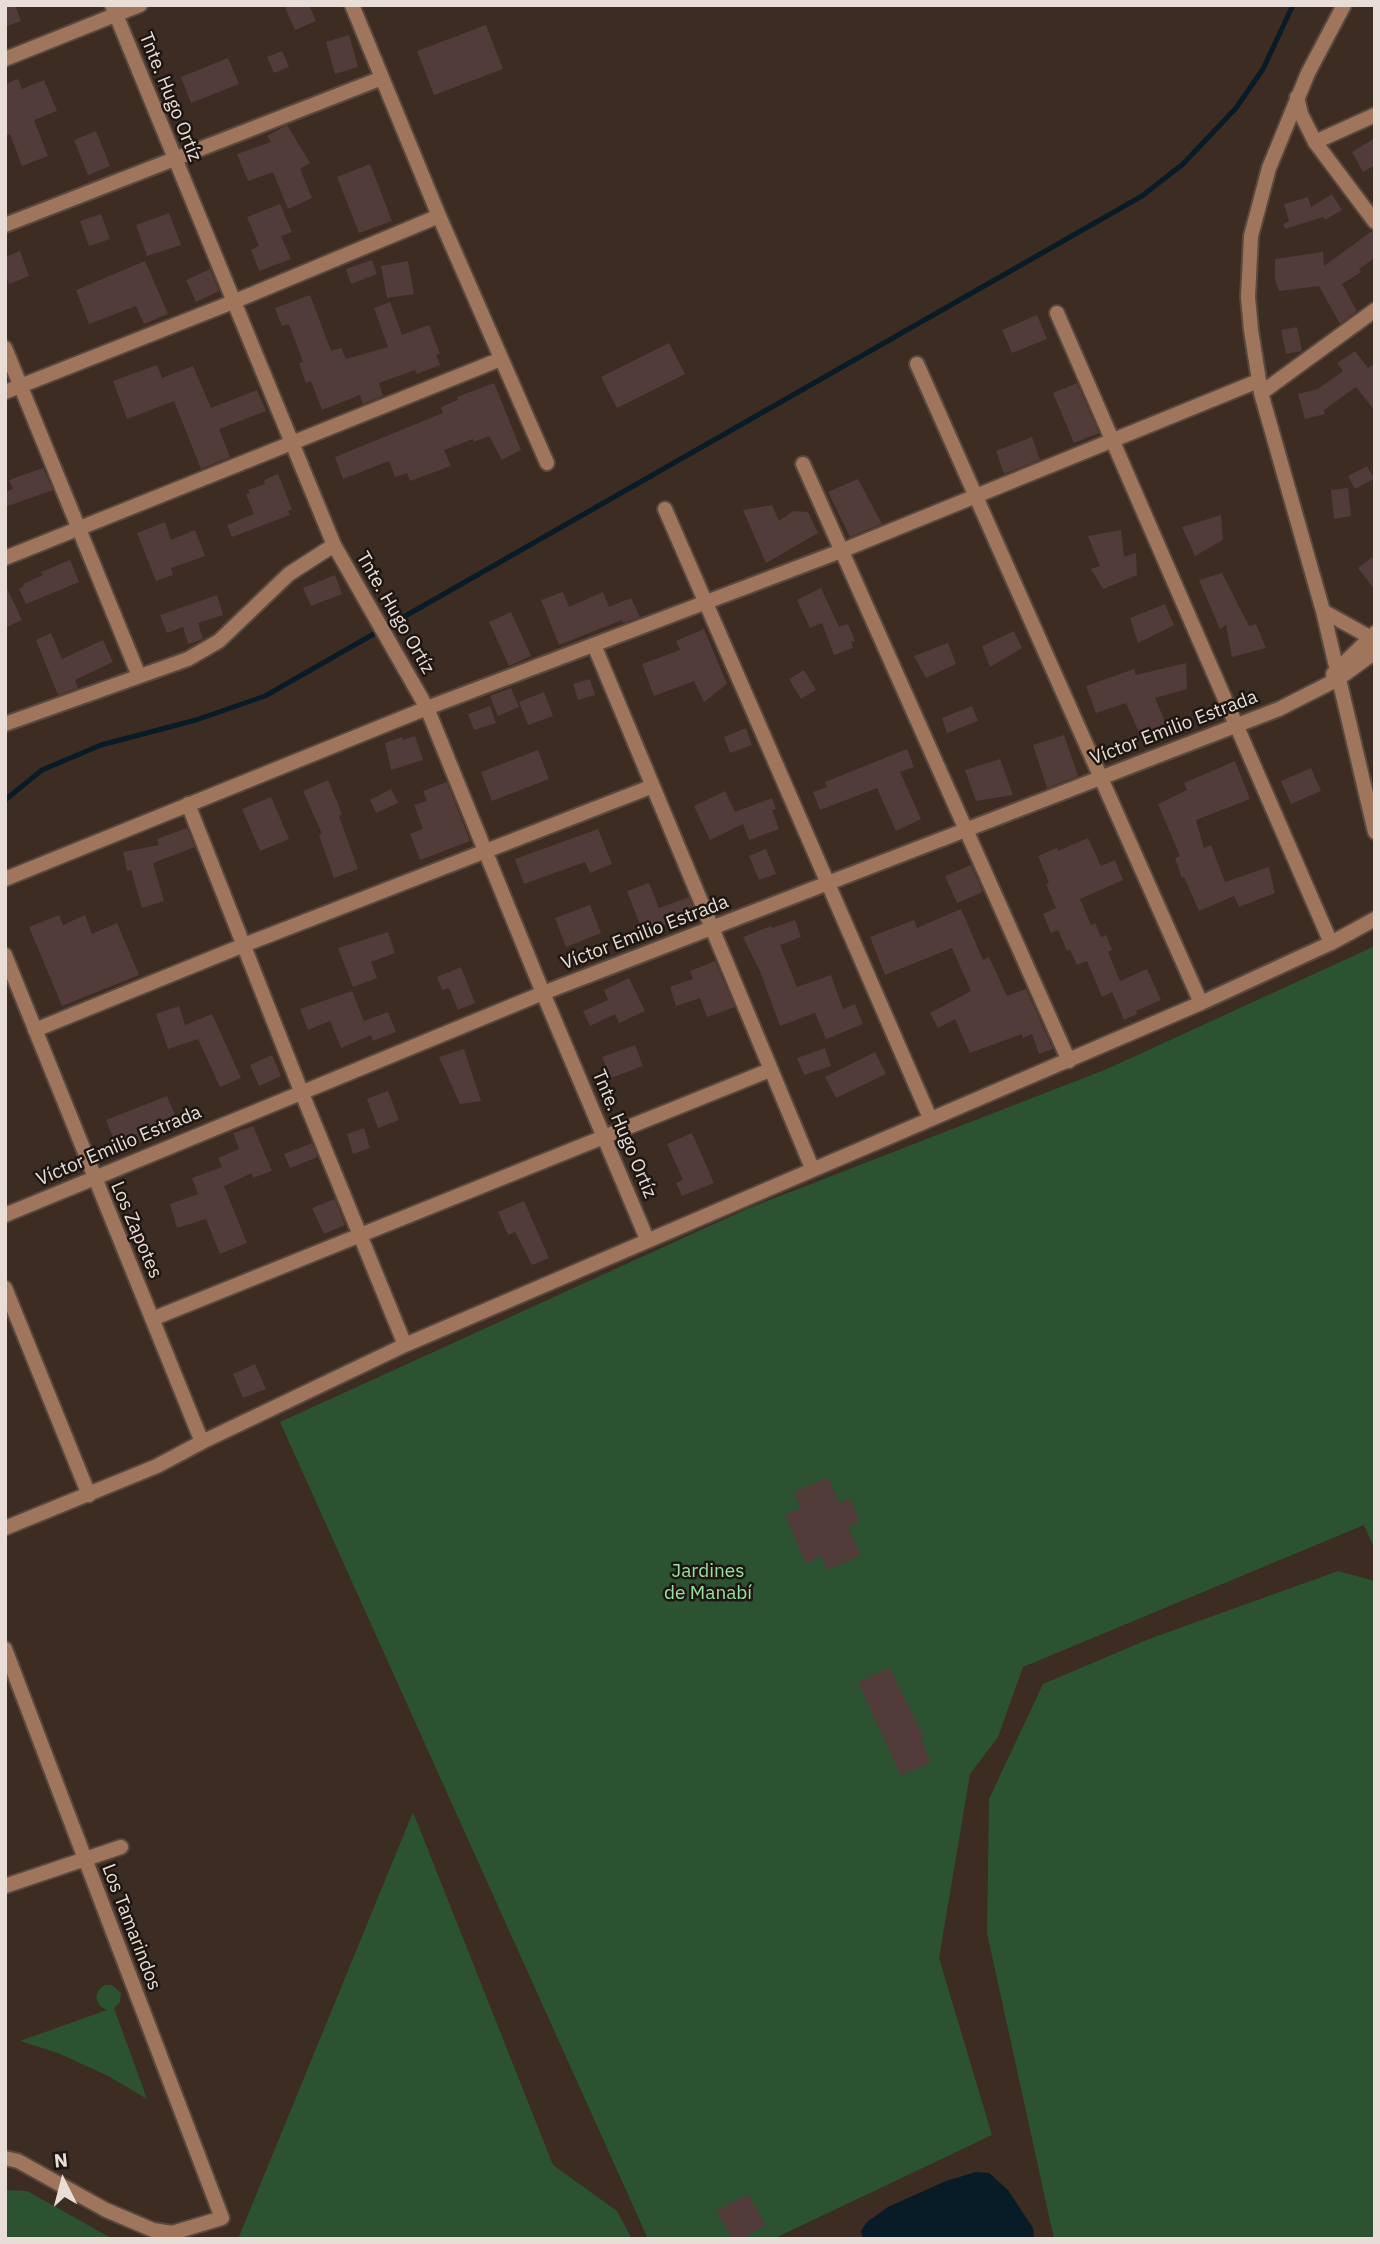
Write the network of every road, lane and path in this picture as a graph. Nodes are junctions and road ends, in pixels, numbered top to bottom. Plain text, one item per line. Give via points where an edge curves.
1 (140, 5) edge
2 (352, 5) edge
3 (1344, 5) edge
4 (114, 10) edge
5 (5, 59) edge
6 (382, 78) junction
7 (1297, 97) junction
8 (1375, 115) edge
9 (1315, 142) junction
10 (174, 159) junction
11 (439, 216) junction
12 (1375, 222) edge
13 (5, 225) edge
14 (233, 302) junction
15 (1375, 310) edge
16 (1057, 313) dead end
17 (5, 348) edge
18 (502, 359) junction
19 (917, 364) dead end
20 (21, 386) junction
21 (1260, 387) junction
22 (5, 392) edge
23 (1113, 442) junction
24 (291, 445) junction
25 (547, 463) dead end
26 (803, 464) dead end
27 (976, 496) junction
28 (665, 509) dead end
29 (79, 530) junction
30 (334, 545) junction
31 (841, 551) junction
32 (5, 558) edge
33 (706, 602) junction
34 (1323, 611) junction
35 (1374, 636) edge
36 (594, 645) junction
37 (1375, 652) edge
38 (1338, 674) junction
39 (139, 676) junction
40 (424, 702) junction
41 (5, 724) edge
42 (1236, 726) junction
43 (1102, 777) junction
44 (653, 786) junction
45 (188, 804) junction
46 (965, 829) junction
47 (1375, 832) edge
48 (486, 850) junction
49 (5, 879) edge
50 (826, 883) junction
51 (1375, 919) edge
52 (711, 928) junction
53 (1331, 943) junction
54 (244, 945) junction
55 (6, 960) edge
56 (543, 993) junction
57 (1201, 1003) junction
58 (35, 1030) junction
59 (1069, 1061) junction
60 (770, 1070) junction
61 (301, 1091) junction
62 (930, 1118) junction
63 (603, 1136) junction
64 (812, 1168) junction
65 (94, 1178) junction
66 (5, 1215) edge
67 (361, 1234) junction
68 (647, 1239) junction
69 (5, 1288) edge
70 (152, 1319) junction
71 (405, 1345) junction
72 (202, 1442) junction
73 (89, 1495) junction
74 (5, 1528) edge
75 (5, 1650) edge
76 (121, 1847) dead end
77 (85, 1859) junction
78 (5, 1886) edge
79 (5, 2158) edge

1 - 4 street
2 - 6 street
3 - 7 street
4 - 5 street
4 - 10 street, Tnte. Hugo Ortíz
6 - 10 street
6 - 11 street
7 - 9 street
7 - 21 street via 1269,168 1251,236 1248,297
8 - 9 street
9 - 12 street
10 - 13 street
10 - 14 street, Tnte. Hugo Ortíz
11 - 14 street
11 - 18 street
14 - 20 street
14 - 24 street, Tnte. Hugo Ortíz
15 - 21 street
16 - 23 street
17 - 20 street
18 - 24 street
18 - 25 street
19 - 27 street
20 - 22 street
20 - 29 street
21 - 23 street
21 - 34 street
23 - 27 street
23 - 42 street
24 - 29 street
24 - 30 street, Tnte. Hugo Ortíz
26 - 31 street
27 - 31 street
27 - 43 street
28 - 33 street
29 - 32 street
29 - 39 street
30 - 39 street via 289,574 219,641 188,659
30 - 40 street, Tnte. Hugo Ortíz
31 - 33 street
31 - 46 street
33 - 36 street
33 - 50 street
34 - 35 street
34 - 38 street
35 - 38 street
36 - 40 street
36 - 44 street
37 - 38 street
38 - 42 street, Víctor Emilio Estrada via 1303,698
38 - 47 street
39 - 41 street
40 - 45 street
40 - 48 street, Tnte. Hugo Ortíz
42 - 43 street, Víctor Emilio Estrada
42 - 53 street
43 - 46 street, Víctor Emilio Estrada
43 - 57 street
44 - 48 street
44 - 52 street
45 - 49 street
45 - 54 street
46 - 50 street, Víctor Emilio Estrada
46 - 59 street
48 - 54 street
48 - 56 street, Tnte. Hugo Ortíz
50 - 52 street, Víctor Emilio Estrada
50 - 62 street
51 - 53 street
52 - 56 street, Víctor Emilio Estrada
52 - 60 street
53 - 57 street
54 - 58 street
54 - 61 street
55 - 58 street, Los Zapotes
56 - 61 street, Víctor Emilio Estrada
56 - 63 street, Tnte. Hugo Ortíz
57 - 59 street
58 - 65 street, Los Zapotes
59 - 62 street
60 - 63 street
60 - 64 street
61 - 65 street, Víctor Emilio Estrada
61 - 67 street
62 - 64 street
63 - 67 street
63 - 68 street, Tnte. Hugo Ortíz
64 - 68 street
65 - 66 street, Víctor Emilio Estrada
65 - 70 street, Los Zapotes
67 - 70 street
67 - 71 street
68 - 71 street
69 - 73 street
70 - 72 street, Los Zapotes
71 - 72 street
72 - 73 street
73 - 74 street
75 - 77 street, Los Tamarindos
76 - 77 street
77 - 78 street
77 - 79 street, Los Tamarindos via 222,2218 172,2233 153,2230

